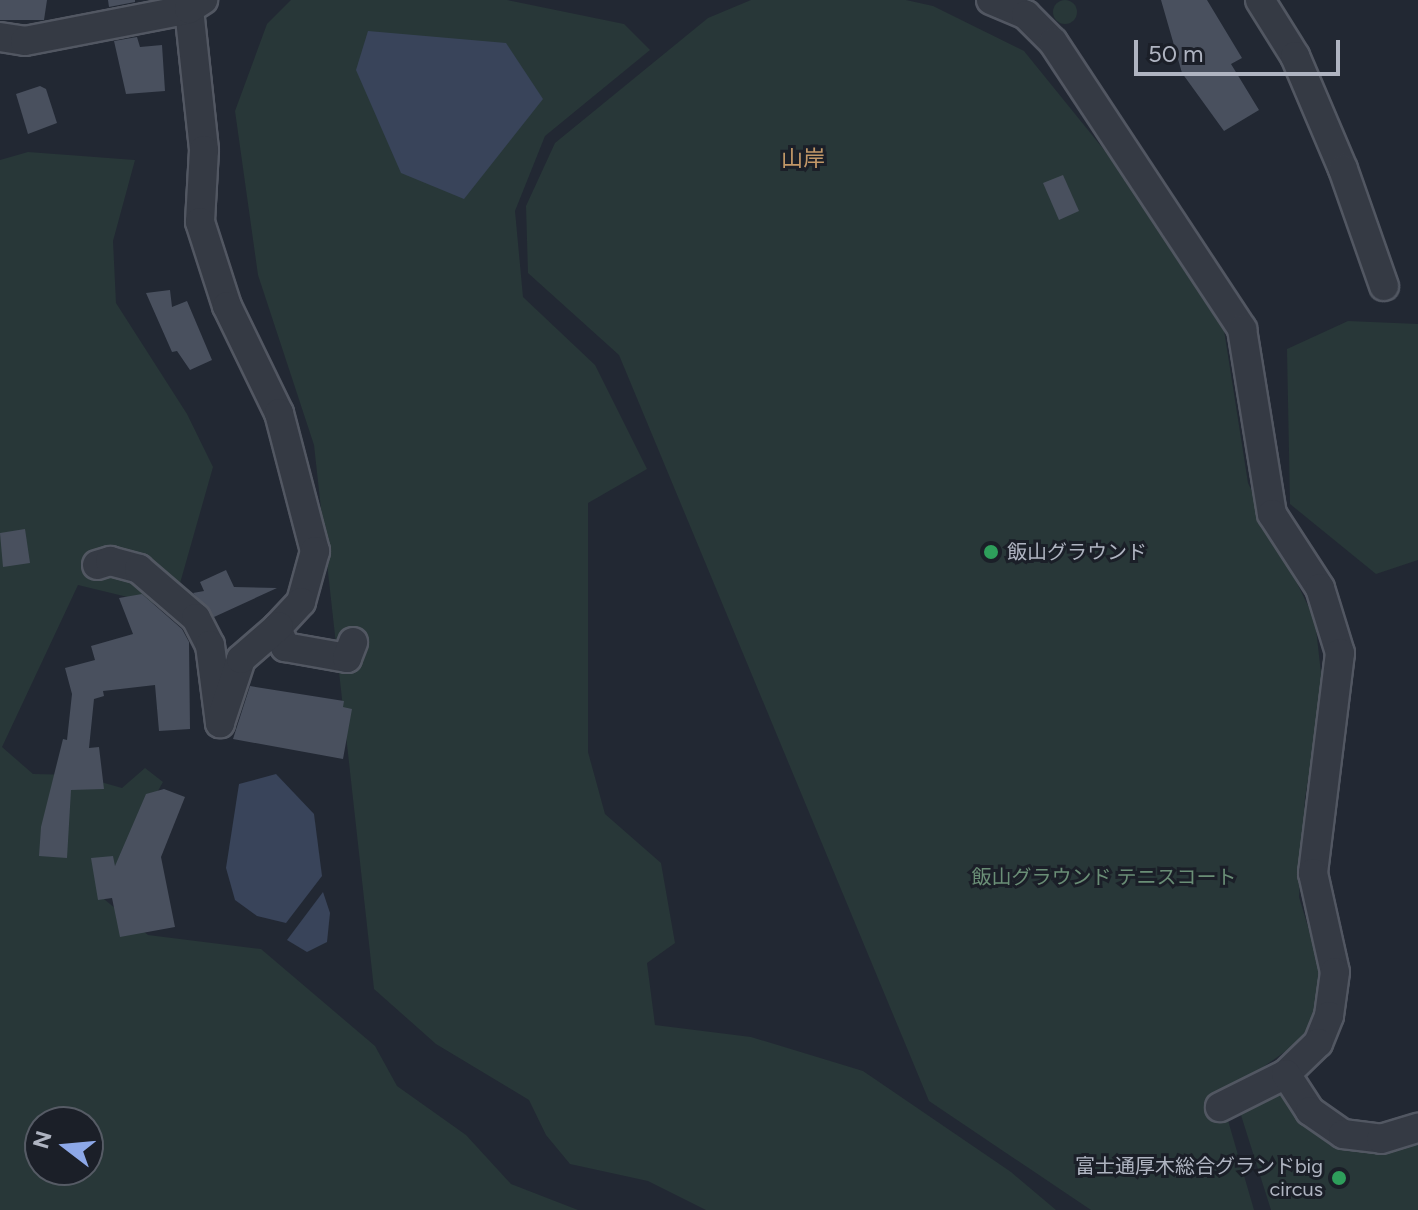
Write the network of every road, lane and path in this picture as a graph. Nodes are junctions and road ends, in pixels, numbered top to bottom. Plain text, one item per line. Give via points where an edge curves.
1 (991, 0) edge
2 (1260, 0) edge
3 (196, 5) edge
4 (0, 37) edge
5 (1384, 286) dead end
6 (97, 565) dead end
7 (279, 626) junction
8 (353, 642) dead end
9 (1286, 1074) junction
10 (1220, 1107) dead end
11 (1418, 1128) edge

1 - 9 street via 1026,15 1053,42 1242,329 1272,514 1320,588 1332,617 1341,675 1313,873 1335,972 1334,991 1325,1032
2 - 5 street via 1295,56
3 - 4 street via 25,41
3 - 7 street via 204,150 200,222 227,306 279,413 315,551 301,602
6 - 7 street via 110,561 139,569 196,618 210,645 220,723 241,659
7 - 8 street via 285,647 347,658
9 - 10 street
9 - 11 street via 1310,1111 1343,1134 1381,1139

